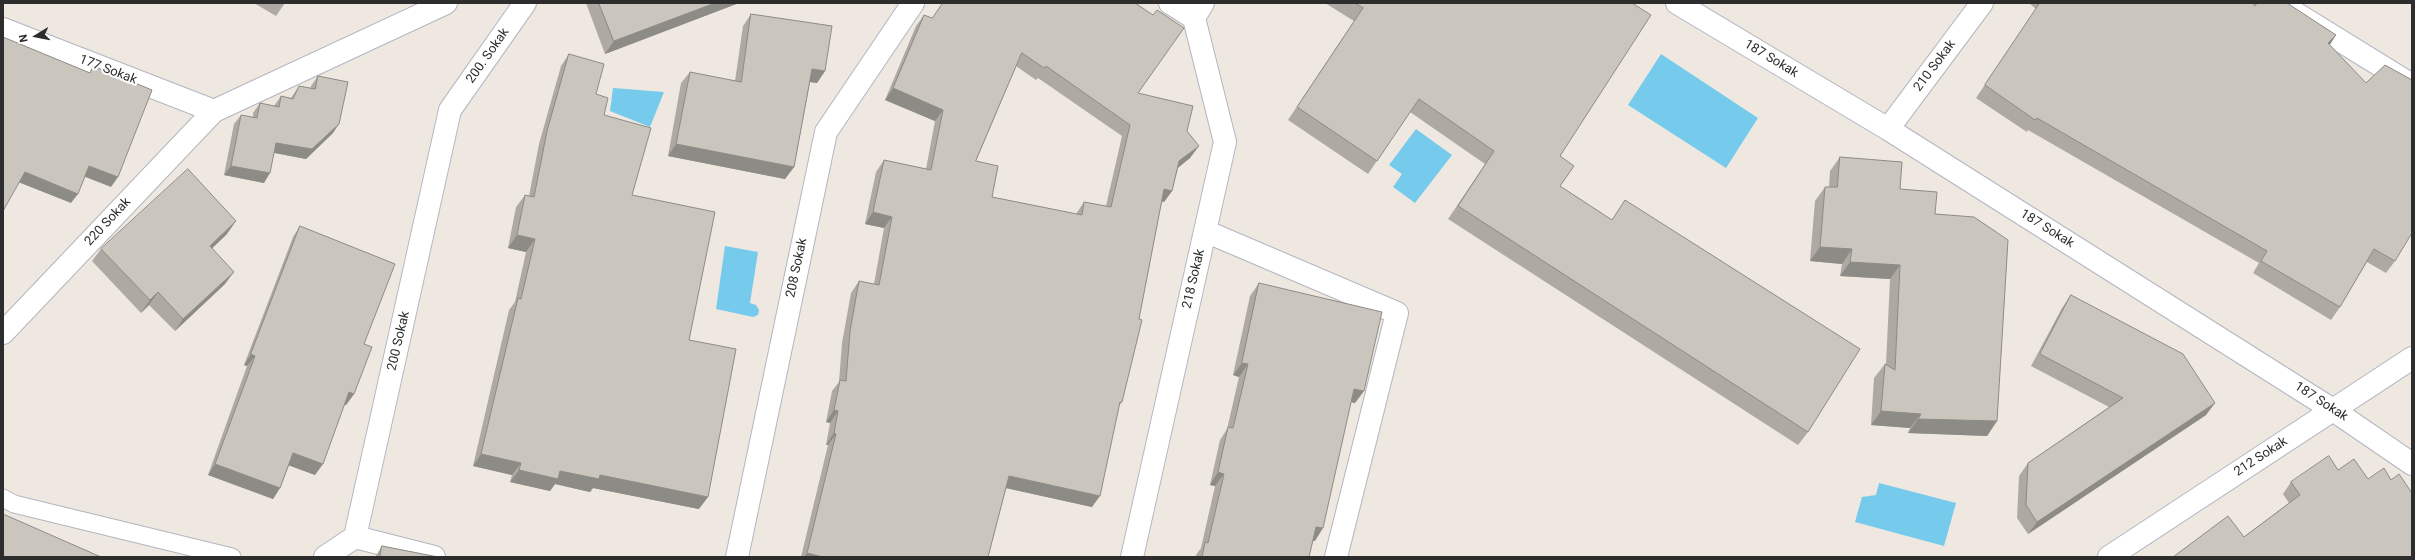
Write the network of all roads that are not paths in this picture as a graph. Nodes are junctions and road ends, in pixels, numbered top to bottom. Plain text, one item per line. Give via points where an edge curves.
1 (446, 3) edge
2 (525, 3) edge
3 (913, 3) edge
4 (1170, 3) edge
5 (1677, 3) edge
6 (1982, 3) edge
7 (2279, 3) edge
8 (1198, 11) edge
9 (3, 29) edge
10 (2412, 85) edge
11 (450, 110) joint
12 (214, 111) junction
13 (1888, 129) junction
14 (1205, 231) junction
15 (3, 333) edge
16 (2412, 358) edge
17 (2333, 410) junction
18 (2412, 464) edge
19 (3, 498) edge
20 (355, 537) junction
21 (232, 557) edge
22 (325, 557) edge
23 (434, 557) edge
24 (737, 557) edge
25 (1132, 557) edge
26 (1336, 557) edge
27 (2109, 557) edge

1 - 12 street
2 - 11 street, 200. Sokak
3 - 24 street, 208 Sokak via 826,132
4 - 8 street
5 - 13 street, 187 Sokak
6 - 13 street, 210 Sokak
7 - 10 street
8 - 14 street, 218 Sokak via 1225,142
9 - 12 street, 177 Sokak
11 - 20 street, 200 Sokak
12 - 15 street, 220 Sokak
13 - 17 street, 187 Sokak
14 - 25 street, 218 Sokak
14 - 26 street via 1397,312
16 - 17 street, 212 Sokak
17 - 18 street, 187 Sokak
17 - 27 street, 212 Sokak
19 - 21 lane via 14,504
20 - 22 street
20 - 23 street

